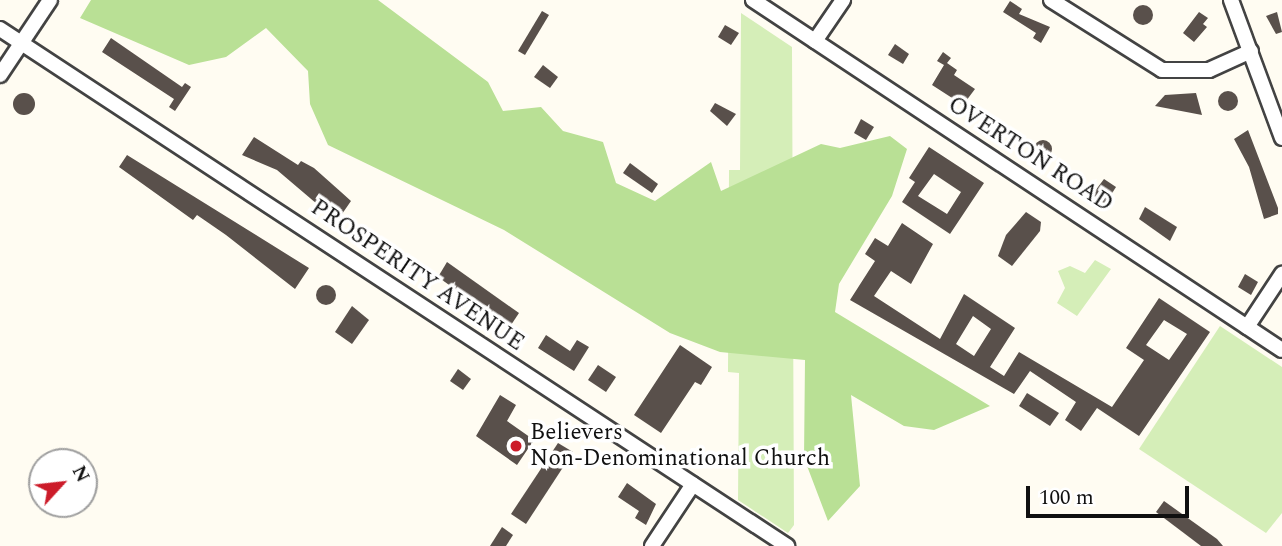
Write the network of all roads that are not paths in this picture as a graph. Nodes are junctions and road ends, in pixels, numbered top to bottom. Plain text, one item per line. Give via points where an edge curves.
1 (50, 0) edge
2 (752, 0) edge
3 (843, 0) edge
4 (1051, 0) edge
5 (1231, 0) edge
6 (0, 29) edge
7 (816, 41) junction
8 (22, 43) junction
9 (1251, 51) junction
10 (0, 75) edge
11 (1282, 138) edge
12 (1282, 274) edge
13 (1247, 327) junction
14 (1282, 350) edge
15 (693, 484) junction
16 (652, 546) edge
17 (787, 546) edge

1 - 8 street
2 - 7 street, OVERTON ROAD
3 - 7 street
4 - 9 street via 1162,70 1209,70
5 - 9 street
6 - 8 street, PROSPERITY AVENUE
7 - 13 street, OVERTON ROAD
8 - 10 street
8 - 15 street, PROSPERITY AVENUE
9 - 11 street
12 - 13 street
13 - 14 street, OVERTON ROAD
15 - 16 street
15 - 17 street, PROSPERITY AVENUE

